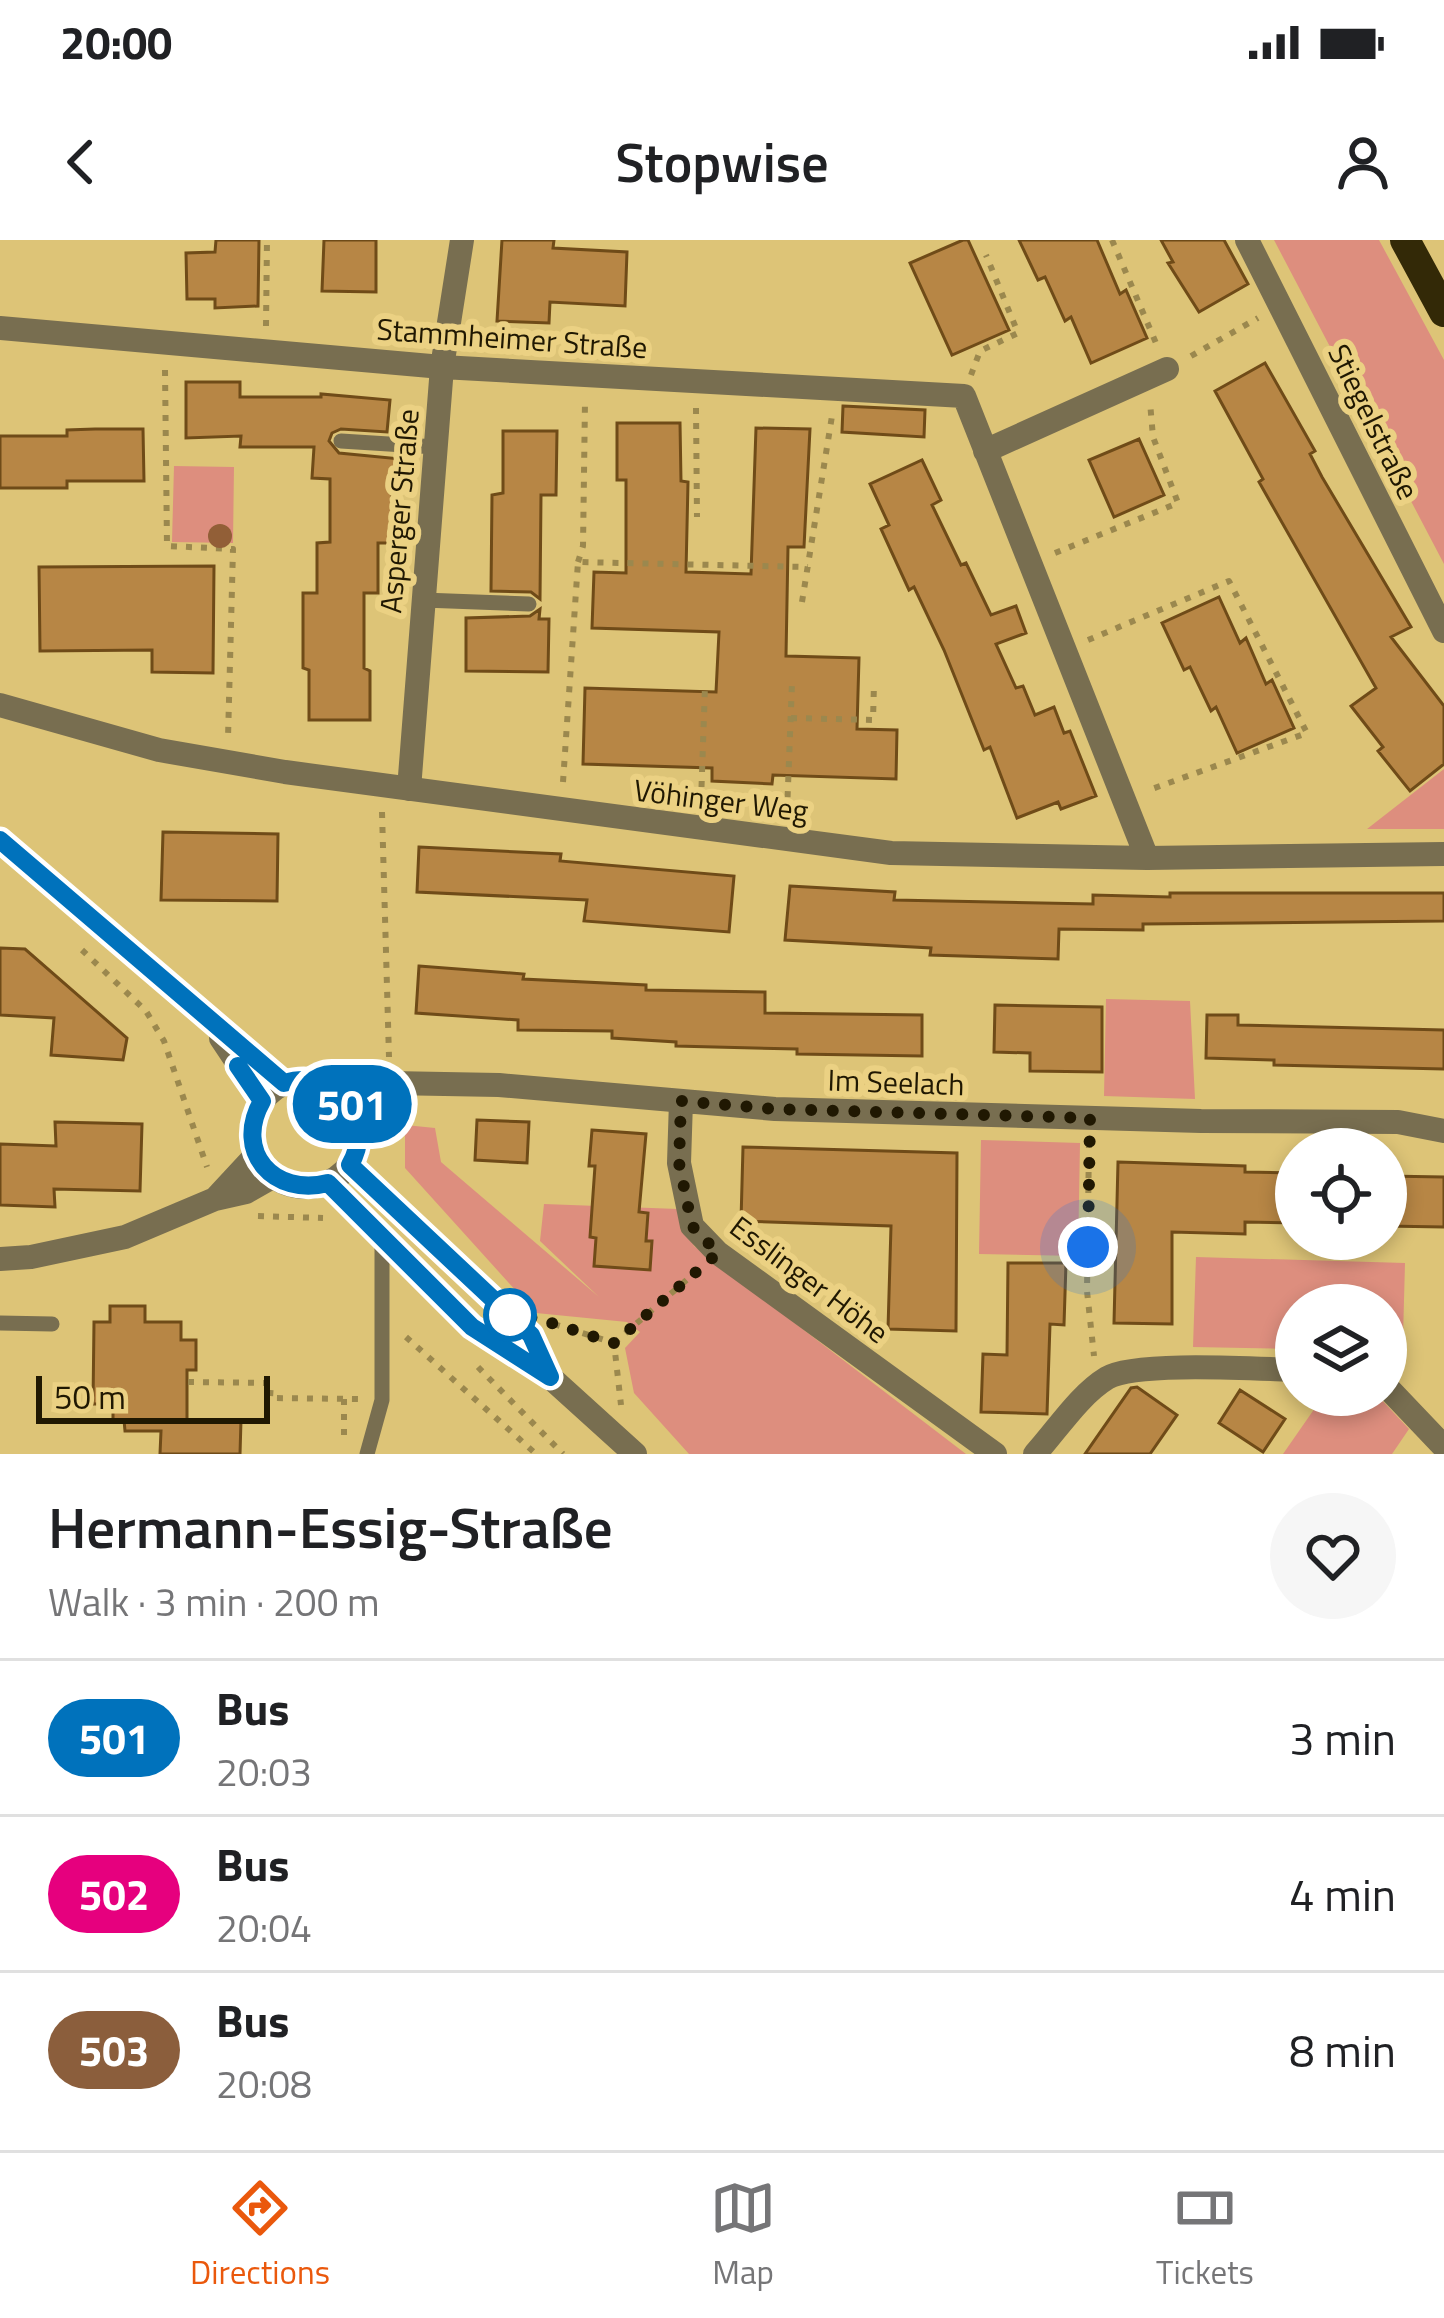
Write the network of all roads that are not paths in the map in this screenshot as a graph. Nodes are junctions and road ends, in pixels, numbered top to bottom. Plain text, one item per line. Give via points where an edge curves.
1 (462, 240) edge
2 (1247, 240) edge
3 (1405, 240) edge
4 (1444, 312) edge
5 (0, 328) edge
6 (442, 367) junction
7 (1158, 372) road end
8 (341, 441) dead end
9 (436, 447) junction
10 (985, 451) junction
11 (423, 600) junction
12 (530, 604) dead end
13 (1444, 631) edge
14 (0, 705) edge
15 (409, 789) junction
16 (0, 840) edge
17 (1444, 854) edge
18 (1147, 858) junction
19 (214, 1026) junction
20 (284, 1083) junction
21 (349, 1099) junction
22 (262, 1101) junction
23 (681, 1101) junction
24 (1444, 1131) edge
25 (256, 1155) junction
26 (350, 1165) junction
27 (274, 1177) junction
28 (328, 1183) junction
29 (215, 1199) junction
30 (382, 1235) junction
31 (0, 1259) edge
32 (0, 1323) edge
33 (52, 1324) dead end
34 (1275, 1369) edge
35 (550, 1377) junction
36 (1407, 1408) edge
37 (1444, 1447) edge
38 (630, 1450) edge
39 (367, 1454) edge
40 (995, 1454) edge
41 (1035, 1454) edge

1 - 6 street, Asperger Straße
2 - 13 street, Stiegelstraße
3 - 4 main road
5 - 6 street, Stammheimer Straße
6 - 9 street, Asperger Straße
6 - 10 street, Stammheimer Straße via 964,397
7 - 10 street
8 - 9 lane
9 - 11 street, Asperger Straße
10 - 18 street
11 - 12 lane
11 - 15 street, Asperger Straße
14 - 15 street, Vöhinger Weg via 159,750
15 - 18 street, Vöhinger Weg via 891,853
16 - 19 street
17 - 18 street, Vöhinger Weg
19 - 20 street
19 - 22 street
20 - 21 street via 326,1082
20 - 22 street
21 - 23 street, Im Seelach via 390,1083
21 - 26 street via 360,1125
22 - 25 street via 252,1127
23 - 24 street, Im Seelach via 1398,1122
23 - 40 street, Esslinger Höhe via 679,1163 692,1226
25 - 27 street
25 - 29 street
26 - 28 street
26 - 35 street via 531,1335
27 - 28 street via 300,1187
27 - 29 street
28 - 30 street
29 - 31 street via 125,1237
30 - 35 street via 472,1327
30 - 39 lane via 382,1400
32 - 33 lane
34 - 41 street via 1113,1374
35 - 38 street
36 - 37 street

